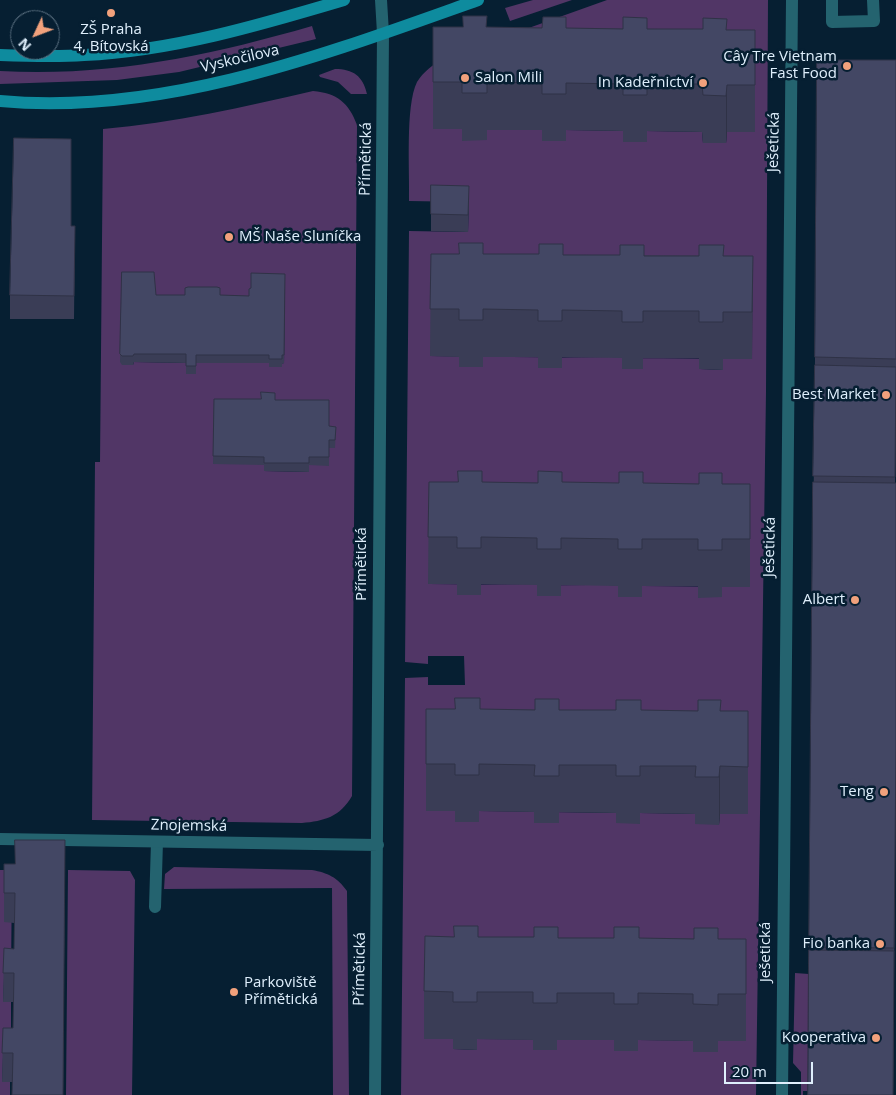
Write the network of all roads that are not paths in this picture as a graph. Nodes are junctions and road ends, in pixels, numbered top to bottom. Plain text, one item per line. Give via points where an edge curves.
1 (344, 0) edge
2 (381, 0) edge
3 (478, 0) edge
4 (792, 0) edge
5 (832, 0) edge
6 (873, 0) edge
7 (383, 33) junction
8 (0, 55) edge
9 (0, 101) edge
10 (0, 839) edge
11 (158, 842) junction
12 (378, 845) junction
13 (155, 907) dead end
14 (375, 1095) edge
15 (782, 1095) edge

1 - 8 street, Vyskočilova via 267,23 153,48 84,55
2 - 7 street, Přímětická
3 - 7 street, Vyskočilova
4 - 15 street, Ješetická
5 - 6 street via 832,22 874,21
7 - 9 street, Vyskočilova via 269,70 162,93 96,101
7 - 12 street, Přímětická
10 - 11 street, Znojemská
11 - 12 street, Znojemská
11 - 13 street
12 - 14 street, Přímětická

